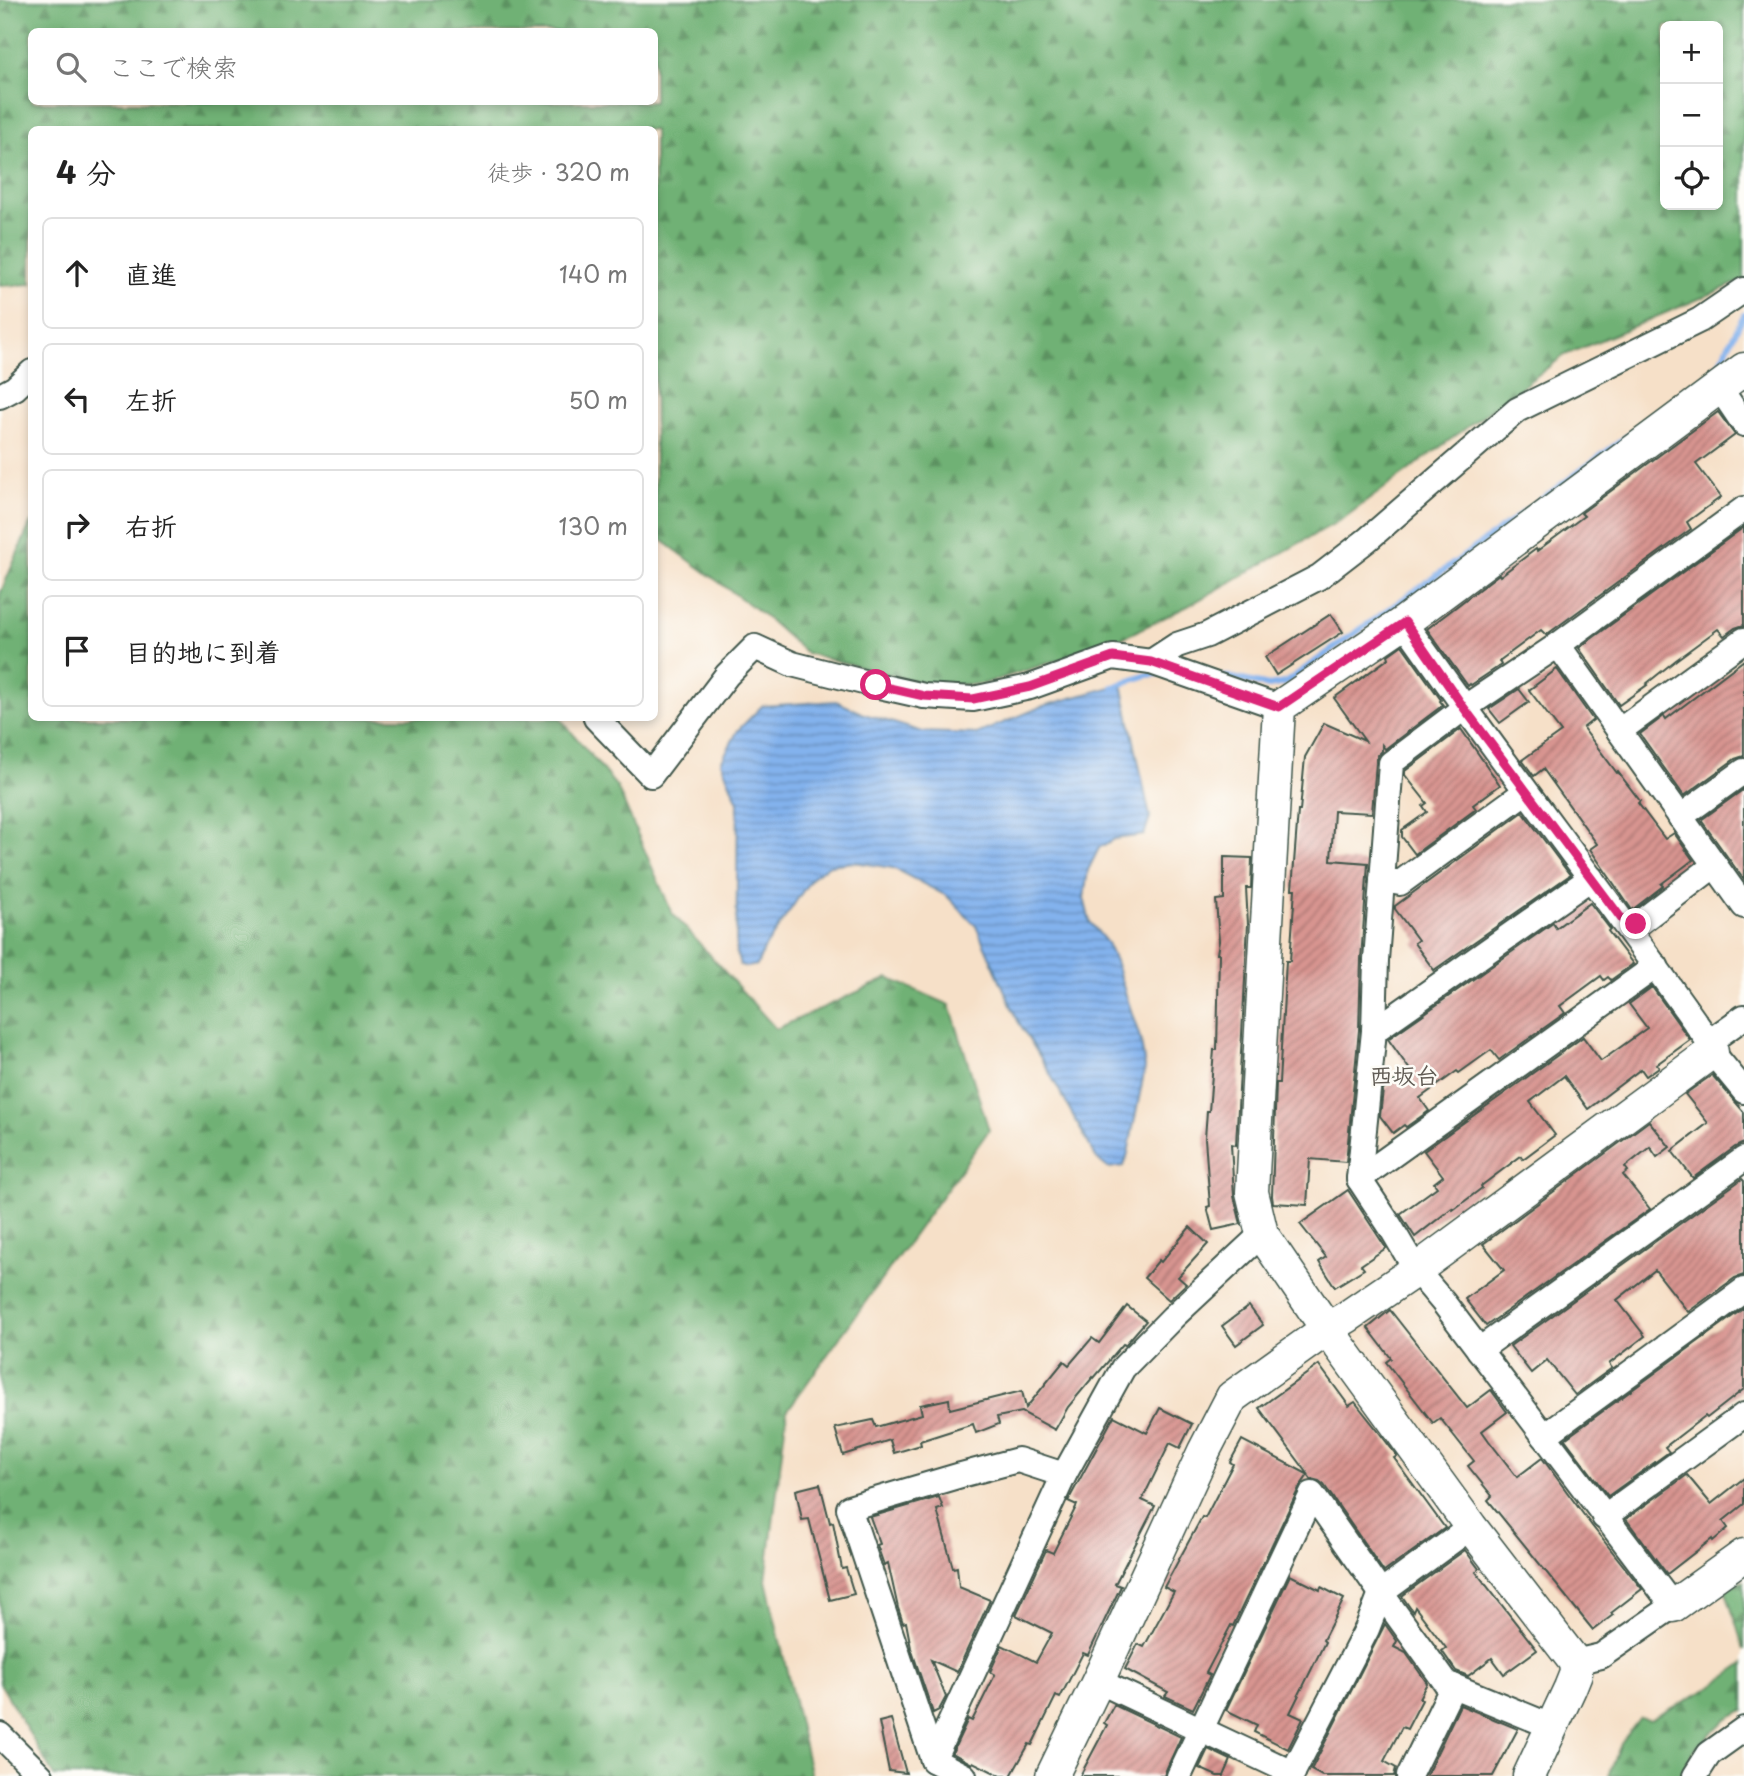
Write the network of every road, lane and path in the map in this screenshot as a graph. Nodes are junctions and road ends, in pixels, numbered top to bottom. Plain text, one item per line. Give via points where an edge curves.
1 (1744, 290) edge
2 (28, 376) edge
3 (1731, 378) edge
4 (0, 396) edge
5 (1744, 424) edge
6 (1744, 509) edge
7 (1405, 622) junction
8 (1744, 640) edge
9 (1558, 645) junction
10 (1151, 662) junction
11 (1279, 707) junction
12 (1464, 708) junction
13 (599, 721) edge
14 (1619, 731) junction
15 (1744, 771) edge
16 (1525, 792) junction
17 (1680, 817) junction
18 (1715, 865) junction
19 (1591, 878) junction
20 (1382, 880) junction
21 (1744, 906) edge
22 (1630, 930) junction
23 (1656, 966) junction
24 (1744, 1017) edge
25 (1374, 1031) junction
26 (1711, 1047) junction
27 (1744, 1091) edge
28 (1744, 1159) edge
29 (1359, 1179) junction
30 (1262, 1234) junction
31 (1416, 1270) junction
32 (1744, 1290) edge
33 (1327, 1329) junction
34 (1479, 1350) junction
35 (1744, 1415) edge
36 (1544, 1436) junction
37 (1064, 1475) junction
38 (1604, 1517) junction
39 (1471, 1527) junction
40 (1744, 1555) edge
41 (1381, 1593) junction
42 (1673, 1606) junction
43 (1575, 1662) junction
44 (1098, 1681) junction
45 (1454, 1686) junction
46 (1553, 1727) junction
47 (1744, 1729) edge
48 (1201, 1730) junction
49 (0, 1735) edge
50 (933, 1760) junction
51 (1292, 1774) edge
52 (41, 1776) edge
53 (964, 1776) edge
54 (1052, 1776) edge
55 (1179, 1776) edge
56 (1409, 1776) edge
57 (1530, 1776) edge
58 (1695, 1776) edge

1 - 10 street via 1700,320 1517,410 1319,577
2 - 4 street
3 - 5 street
3 - 7 street
6 - 9 street
7 - 11 street
7 - 12 street
8 - 14 street
9 - 12 street
9 - 14 street
10 - 11 street
10 - 13 street via 1113,657 1030,687 973,699 924,696 876,685 792,664 755,647 726,675 651,775
11 - 30 street via 1252,1192
12 - 16 street
12 - 20 street via 1391,763
14 - 17 street
15 - 17 street
16 - 19 street
16 - 20 street via 1400,883
17 - 18 street
18 - 21 street
18 - 22 street
19 - 22 street
19 - 25 street
20 - 25 street
22 - 23 street
23 - 26 street
23 - 29 street
24 - 26 street
25 - 29 street
26 - 27 street
26 - 31 street
28 - 34 street
29 - 31 street
30 - 33 street
30 - 37 street via 1123,1368
31 - 33 street
31 - 34 street
32 - 36 street
33 - 39 street
33 - 44 street via 1232,1397
34 - 36 street
35 - 38 street
36 - 38 street
37 - 50 street
37 - 50 street via 1018,1460 849,1508
38 - 42 street
39 - 41 street
39 - 43 street
40 - 42 street
41 - 45 street via 1446,1682
41 - 48 street via 1312,1494
41 - 51 street
42 - 43 street via 1601,1657
43 - 46 street via 1576,1673
44 - 48 street
44 - 54 street
45 - 46 street
45 - 56 street
46 - 57 street
47 - 58 street via 1709,1754
48 - 51 street
48 - 55 street
49 - 52 street
50 - 53 street

